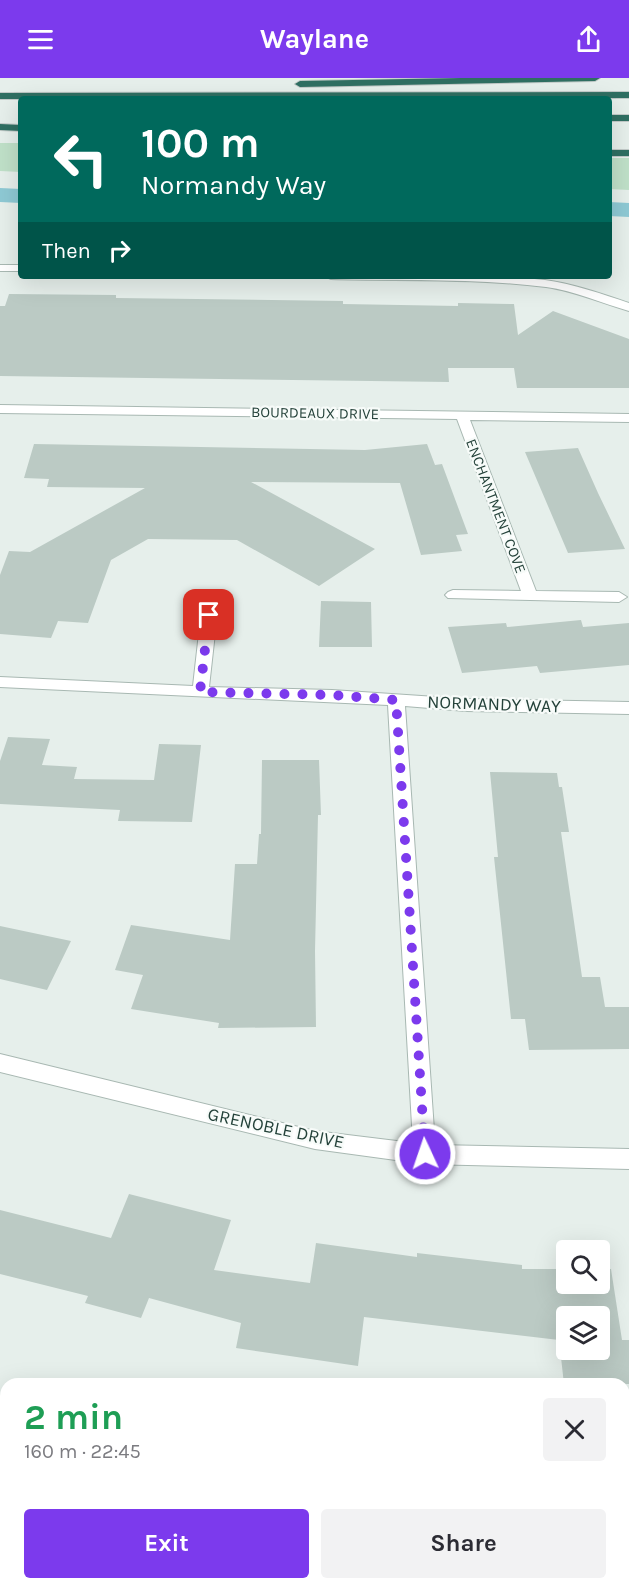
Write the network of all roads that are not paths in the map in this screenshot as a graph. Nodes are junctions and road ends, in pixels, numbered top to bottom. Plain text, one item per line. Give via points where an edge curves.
1 (595, 78) edge
2 (292, 84) dead end
3 (245, 85) dead end
4 (0, 94) edge
5 (629, 95) edge
6 (612, 118) edge
7 (629, 118) edge
8 (0, 120) edge
9 (18, 120) edge
10 (0, 128) edge
11 (18, 128) edge
12 (612, 153) edge
13 (629, 153) edge
14 (0, 268) edge
15 (18, 268) edge
16 (456, 279) edge
17 (629, 307) edge
18 (0, 409) edge
19 (462, 415) junction
20 (629, 418) edge
21 (453, 595) dead end
22 (530, 596) junction
23 (619, 597) dead end
24 (209, 615) dead end
25 (0, 682) edge
26 (200, 692) junction
27 (396, 700) junction
28 (629, 708) edge
29 (0, 1063) edge
30 (425, 1154) junction
31 (629, 1159) edge

1 - 2 highway
3 - 4 highway
4 - 5 highway
6 - 7 highway
8 - 9 highway
10 - 11 highway
12 - 13 highway
14 - 15 street
16 - 17 street via 547,284
18 - 19 street, BOURDEAUX DRIVE
19 - 20 street, BOURDEAUX DRIVE
19 - 22 street, ENCHANTMENT COVE
21 - 22 street, ENCHANTMENT COVE
22 - 23 street, ENCHANTMENT COVE
24 - 26 street
25 - 26 street, NORMANDY WAY
26 - 27 street, NORMANDY WAY
27 - 28 street, NORMANDY WAY
27 - 30 street
29 - 30 street, GRENOBLE DRIVE via 315,1140
30 - 31 street, GRENOBLE DRIVE

